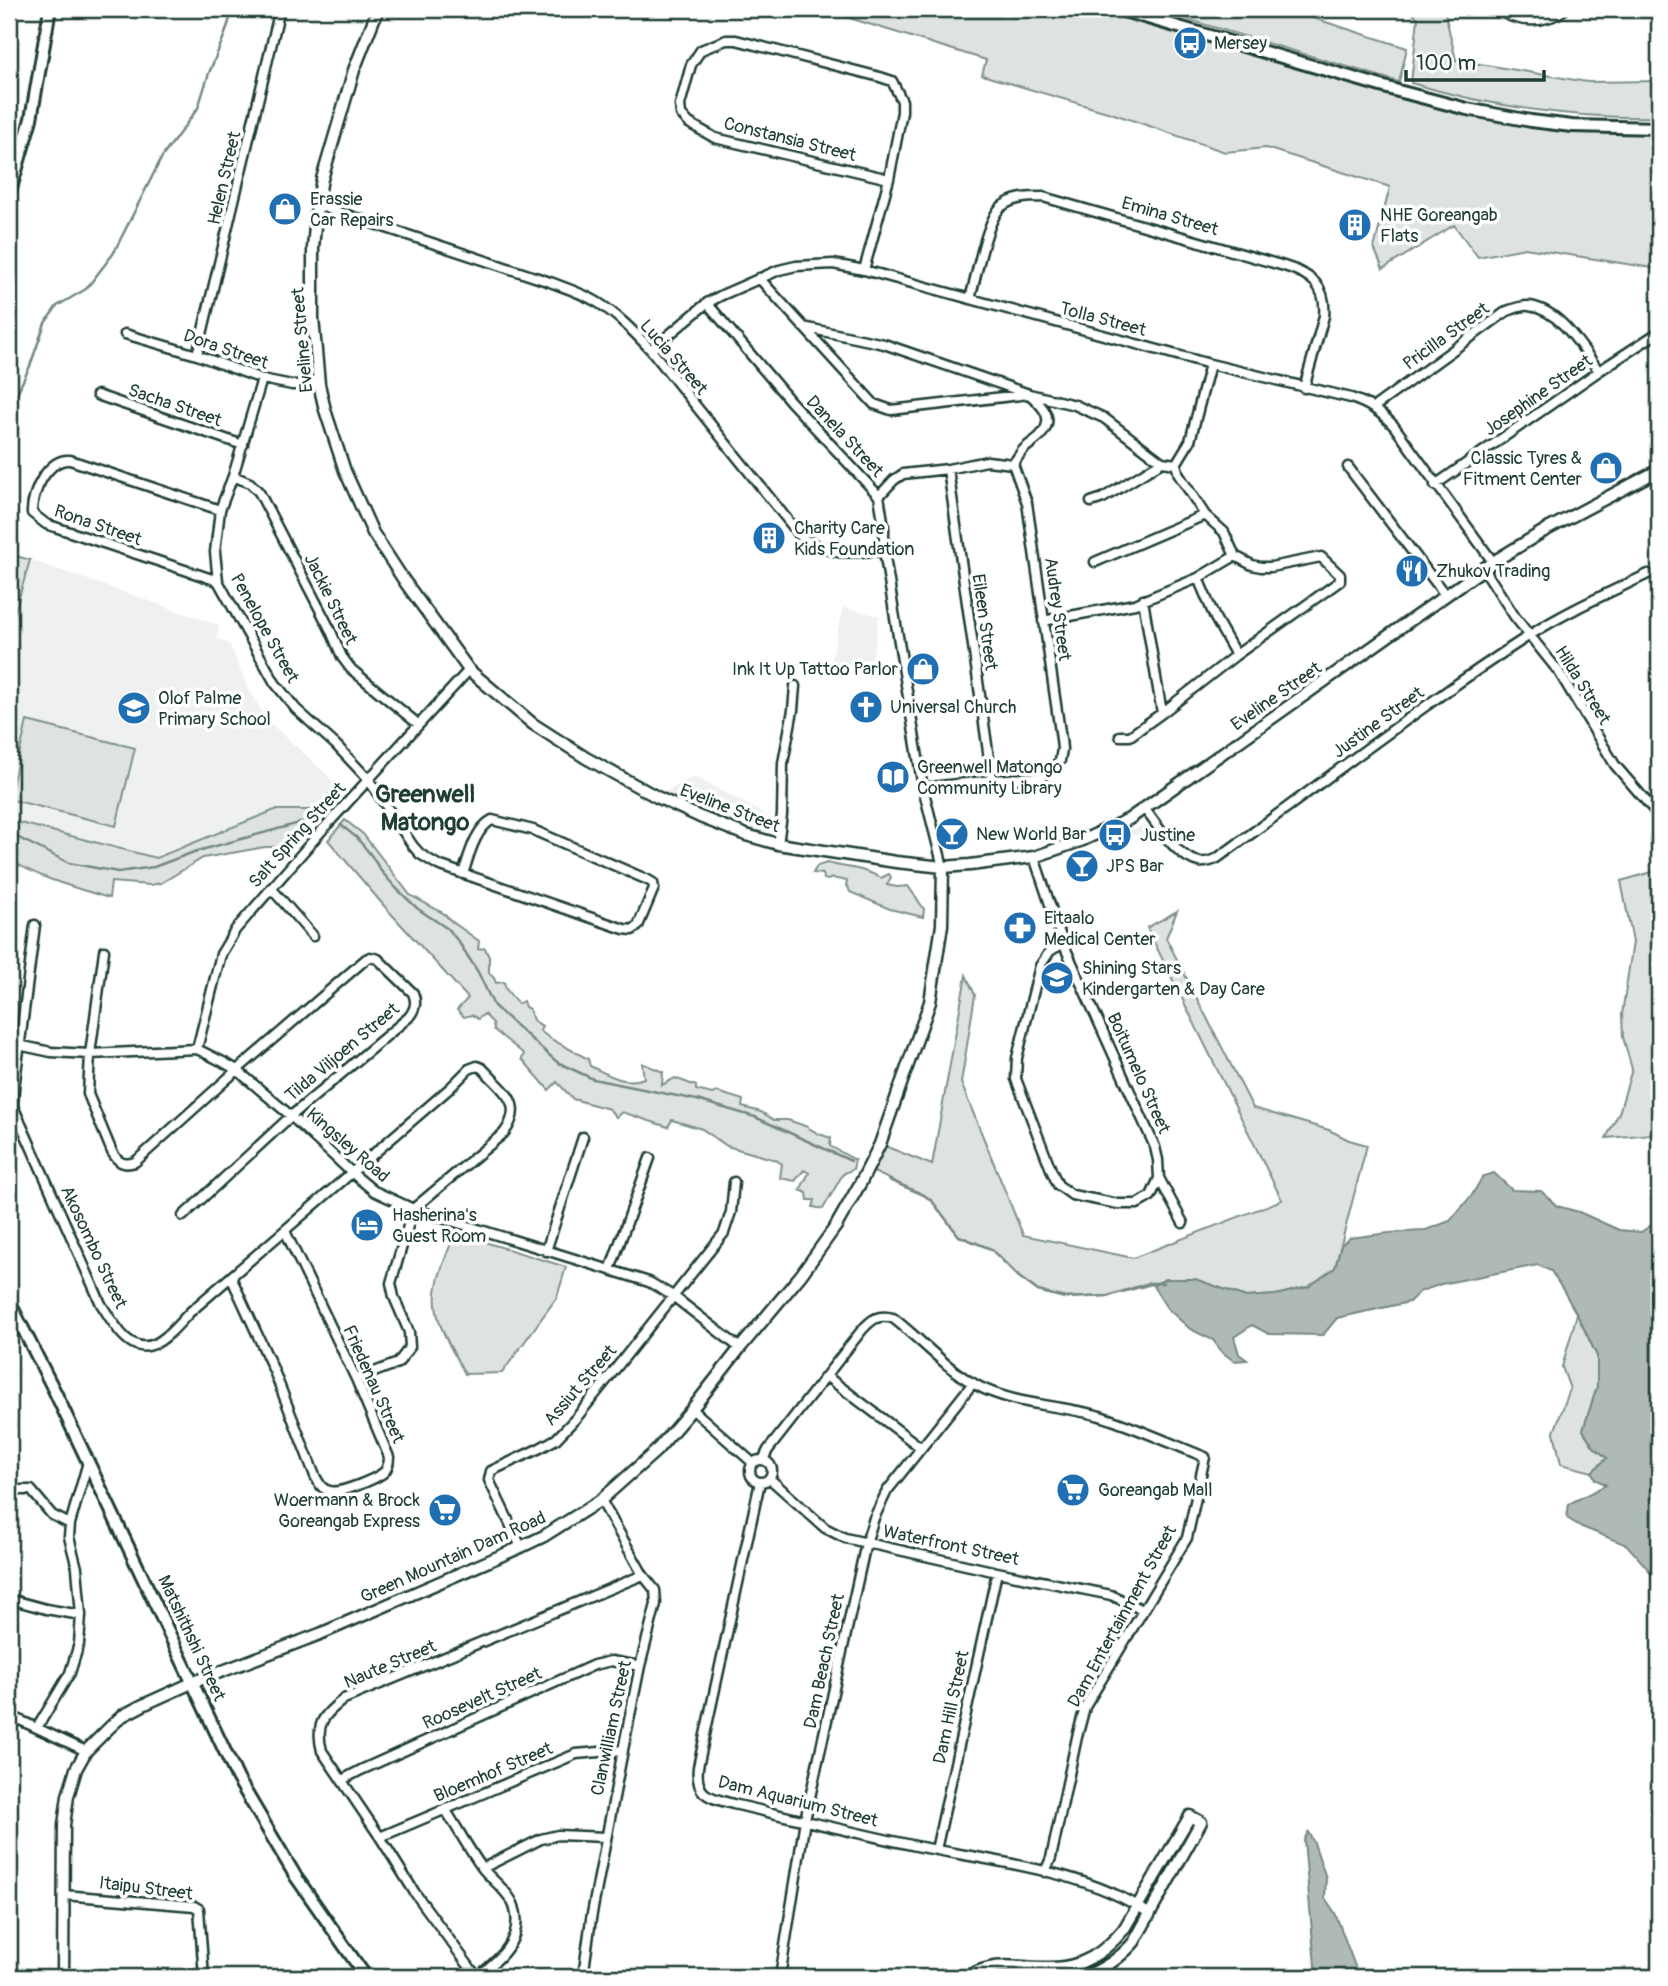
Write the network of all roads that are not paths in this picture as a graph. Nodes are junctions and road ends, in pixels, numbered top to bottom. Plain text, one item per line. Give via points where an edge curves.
1 (50, 9) edge
2 (280, 9) edge
3 (378, 9) edge
4 (1117, 9) edge
5 (1498, 9) edge
6 (1565, 9) edge
7 (1659, 128) edge
8 (889, 179) junction
9 (9, 195) edge
10 (317, 205) junction
11 (864, 270) junction
12 (759, 278) junction
13 (970, 299) junction
14 (707, 303) junction
15 (803, 327) junction
16 (1659, 332) edge
17 (125, 334) dead end
18 (651, 350) junction
19 (197, 355) junction
20 (1210, 364) junction
21 (1599, 370) junction
22 (262, 379) junction
23 (319, 384) junction
24 (1304, 388) junction
25 (1029, 394) junction
26 (97, 395) dead end
27 (1374, 407) junction
28 (243, 445) junction
29 (1162, 462) junction
30 (1013, 464) junction
31 (1176, 464) junction
32 (1348, 467) dead end
33 (948, 469) junction
34 (1659, 470) edge
35 (233, 476) junction
36 (1435, 485) junction
37 (879, 496) junction
38 (1091, 502) dead end
39 (220, 510) junction
40 (1205, 515) junction
41 (884, 551) junction
42 (1235, 556) junction
43 (1095, 562) dead end
44 (1488, 566) junction
45 (1648, 574) dead end
46 (1198, 578) junction
47 (218, 581) junction
48 (1446, 596) junction
49 (1143, 600) junction
50 (1043, 621) junction
51 (1531, 635) junction
52 (1236, 655) junction
53 (469, 670) junction
54 (795, 686) dead end
55 (1161, 713) junction
56 (418, 724) junction
57 (1120, 736) dead end
58 (368, 779) junction
59 (992, 780) junction
60 (923, 788) junction
61 (1144, 808) junction
62 (1659, 816) edge
63 (778, 844) junction
64 (1034, 857) junction
65 (943, 867) junction
66 (463, 874) junction
67 (271, 888) junction
68 (35, 925) dead end
69 (313, 936) dead end
70 (1063, 943) junction
71 (104, 951) dead end
72 (9, 1044) edge
73 (20, 1046) junction
74 (197, 1049) junction
75 (90, 1054) junction
76 (237, 1070) junction
77 (291, 1116) junction
78 (583, 1137) dead end
79 (650, 1157) dead end
80 (351, 1172) junction
81 (1159, 1178) junction
82 (734, 1182) dead end
83 (413, 1209) junction
84 (183, 1216) dead end
85 (1182, 1223) dead end
86 (285, 1231) junction
87 (546, 1251) junction
88 (610, 1270) junction
89 (231, 1277) junction
90 (673, 1296) junction
91 (9, 1301) edge
92 (740, 1348) junction
93 (826, 1376) junction
94 (356, 1379) junction
95 (973, 1384) junction
96 (692, 1409) junction
97 (920, 1447) junction
98 (763, 1460) junction
99 (88, 1462) junction
100 (753, 1462) junction
101 (765, 1480) junction
102 (9, 1490) edge
103 (601, 1500) junction
104 (71, 1524) junction
105 (866, 1543) junction
106 (521, 1547) junction
107 (998, 1572) junction
108 (643, 1575) junction
109 (9, 1599) edge
110 (1143, 1610) junction
111 (81, 1615) junction
112 (640, 1666) junction
113 (194, 1682) junction
114 (9, 1715) edge
115 (37, 1728) junction
116 (623, 1750) junction
117 (86, 1751) junction
118 (342, 1780) junction
119 (445, 1810) junction
120 (805, 1820) junction
121 (380, 1837) junction
122 (605, 1837) junction
123 (936, 1850) junction
124 (482, 1868) junction
125 (1045, 1872) junction
126 (64, 1895) junction
127 (1137, 1905) junction
128 (1150, 1914) junction
129 (63, 1977) edge
130 (204, 1977) edge
131 (366, 1977) edge
132 (477, 1977) edge
133 (583, 1977) edge
134 (780, 1977) edge
135 (966, 1977) edge
136 (1084, 1977) edge

1 - 9 main road via 31,119
2 - 19 street, Helen Street
3 - 10 street, Eveline Street via 354,70
4 - 7 main road via 1467,109 1572,126
5 - 6 street via 1520,19 1543,20
8 - 8 street, Constansia Street via 702,132 681,114 691,65 701,50 736,40 892,81 902,112
8 - 11 street, Constansia Street
10 - 18 street, Lucia Street via 579,293 598,303
10 - 23 street, Eveline Street via 313,281
11 - 12 street, Tolla Street via 812,265
11 - 13 street, Tolla Street
12 - 14 street, Tolla Street
12 - 15 street
13 - 20 street, Tolla Street
13 - 24 street, Emina Street via 993,217 1017,199 1043,197 1284,266 1314,280 1325,306
14 - 18 street, Tolla Street
14 - 37 street, Danela Street
15 - 25 street via 884,344
15 - 25 street via 874,404 891,410
16 - 21 street, Josephine Street
17 - 19 street, Dora Street
18 - 41 street, Lucia Street via 802,538 840,553
19 - 22 street, Dora Street
20 - 24 street, Tolla Street
20 - 31 street via 1190,441
21 - 27 street, Pricilla Street via 1561,323 1546,311 1527,305 1507,311
21 - 36 street, Josephine Street
22 - 23 street, Dora Street
22 - 28 street, Penelope Street
23 - 53 street, Eveline Street via 345,471 373,533
24 - 27 street, Tolla Street
25 - 29 street via 1075,405 1104,418
25 - 30 street via 1043,405 1046,424
26 - 28 street, Sacha Street
27 - 36 street, Tolla Street via 1394,426
28 - 35 street, Penelope Street
29 - 31 street
29 - 38 street
30 - 33 street via 987,461
30 - 50 street, Audrey Street via 1027,503
31 - 40 street
32 - 48 street
33 - 37 street via 903,474
33 - 59 street, Eileen Street
34 - 44 street, Eveline Street
35 - 39 street, Penelope Street
35 - 56 street, Jackie Street via 259,492 342,657
36 - 44 street, Tolla Street
37 - 41 street, Danela Street
39 - 47 street, Penelope Street via 215,552
39 - 47 street, Rona Street via 63,459 47,471 32,503 32,513 46,524
40 - 42 street via 1224,533
40 - 43 street
41 - 60 street, Danela Street
42 - 46 street
42 - 52 street via 1261,567 1321,557 1341,577
44 - 48 street, Eveline Street
44 - 51 street, Hilda Street via 1515,617
45 - 51 street, Justine Street
46 - 49 street
46 - 52 street
47 - 58 street, Penelope Street via 279,689
48 - 61 street, Eveline Street
49 - 50 street
49 - 55 street
50 - 59 street, Audrey Street via 1061,739 1059,761 1042,777
51 - 61 street, Justine Street via 1216,859 1200,862 1188,858
51 - 62 street, Hilda Street via 1559,671 1615,765
52 - 55 street
53 - 56 street, Salt Spring Street
53 - 63 street, Eveline Street via 533,724 586,758 700,817
54 - 63 street via 783,763
55 - 57 street via 1129,736
56 - 58 street, Salt Spring Street
58 - 66 street, Penelope Street via 420,854
58 - 67 street, Salt Spring Street
59 - 60 street, Audrey Street
60 - 65 street, Danela Street
61 - 64 street, Eveline Street via 1100,832
63 - 65 street, Eveline Street
64 - 65 street, Eveline Street
64 - 70 street, Boitumelo Street
65 - 92 street, Green Mountain Dam Road via 942,925 930,1002 880,1144 829,1236
66 - 66 street, Penelope Street via 632,930 654,888 648,880 558,841 492,820 480,832
67 - 69 street
67 - 74 street, Salt Spring Street via 221,954
68 - 73 street
70 - 81 street, Boitumelo Street via 1155,1147
70 - 81 street via 1050,951 1040,966 1017,1058 1016,1079 1052,1172 1058,1185 1072,1195 1118,1204 1137,1205 1152,1196
71 - 75 street
72 - 73 street, Kingsley Road
73 - 75 street, Kingsley Road
73 - 89 street, Akosombo Street via 13,1106 17,1118 101,1304 128,1342 144,1347 156,1343
74 - 75 street, Kingsley Road
74 - 76 street, Kingsley Road
75 - 76 street, Tilda Viljoen Street via 89,1098 112,1152 122,1164 135,1162
76 - 77 street, Kingsley Road
76 - 77 street, Tilda Viljoen Street via 366,958 378,959 414,993 414,1011
77 - 80 street, Kingsley Road
77 - 84 street, Tilda Viljoen Street
78 - 87 street
79 - 88 street
80 - 83 street, Kingsley Road via 380,1195
80 - 83 street, Akosombo Street via 477,1066 512,1103 512,1122
80 - 86 street, Akosombo Street
81 - 85 street, Boitumelo Street
82 - 90 street via 724,1233
83 - 87 street, Kingsley Road
83 - 94 street via 391,1283 410,1332 410,1347 398,1363
86 - 89 street, Akosombo Street
86 - 94 street, Friedenau Street
87 - 88 street, Kingsley Road
88 - 90 street, Kingsley Road via 649,1282
89 - 94 street, Friedenau Street via 274,1370 314,1476 323,1489 332,1492 383,1473 389,1464
90 - 92 street, Kingsley Road
90 - 106 street, Assiut Street via 556,1439 491,1471 489,1480
91 - 99 main road, Matshithshi Street
92 - 96 street, Green Mountain Dam Road
93 - 95 street via 870,1322 884,1316 893,1318
93 - 97 street
93 - 98 street
95 - 97 street, Dam Beach Street
95 - 110 street, Dam Entertainment Street via 1102,1417 1205,1457 1187,1538
96 - 100 street, Waterfront Street
96 - 103 street, Green Mountain Dam Road via 647,1460
97 - 105 street, Dam Beach Street via 887,1491
98 - 100 street
98 - 101 street, Waterfront Street via 771,1466
99 - 104 street
99 - 113 main road, Matshithshi Street
100 - 101 street, Waterfront Street via 749,1469 754,1479
101 - 105 street, Waterfront Street via 825,1528
101 - 120 street, Dam Aquarium Street via 697,1778 699,1788 708,1796
102 - 104 street via 31,1490 52,1514
103 - 106 street, Green Mountain Dam Road
103 - 108 street, Clanwilliam Street
104 - 111 street
105 - 107 street, Waterfront Street
105 - 120 street, Dam Beach Street
106 - 113 street, Green Mountain Dam Road via 320,1634
107 - 110 street, Waterfront Street via 1111,1595
107 - 123 street, Dam Hill Street
108 - 112 street, Clanwilliam Street via 655,1590 656,1604
108 - 118 street, Naute Street via 344,1699 322,1719 318,1736 322,1751
109 - 111 street
110 - 125 street, Dam Entertainment Street via 1085,1707
111 - 115 street via 70,1673
112 - 116 street, Clanwilliam Street
112 - 118 street, Roosevelt Street via 611,1661 594,1665
113 - 117 street, Green Mountain Dam Road via 122,1716
113 - 131 main road, Matshithshi Street via 249,1800
114 - 115 street
115 - 117 street
116 - 119 street, Bloemhof Street via 576,1754
116 - 122 street, Clanwilliam Street
117 - 126 street, Green Mountain Dam Road via 68,1796
118 - 121 street, Naute Street
119 - 121 street, Bloemhof Street
119 - 124 street
120 - 123 street, Dam Aquarium Street
120 - 134 street, Dam Beach Street
121 - 132 street, Naute Street via 415,1894
122 - 124 street via 541,1839
122 - 133 street, Clanwilliam Street
123 - 125 street, Dam Aquarium Street
124 - 132 street via 509,1898 515,1920 509,1947
125 - 127 street, Dam Aquarium Street via 1108,1890
126 - 129 street, Green Mountain Dam Road
126 - 130 street, Itaipu Street via 194,1906 199,1909
127 - 128 street, Dam Aquarium Street
127 - 128 street via 1190,1815 1201,1822
127 - 135 street via 1111,1945 1080,1964 1049,1968 998,1965
128 - 136 street via 1122,1956

